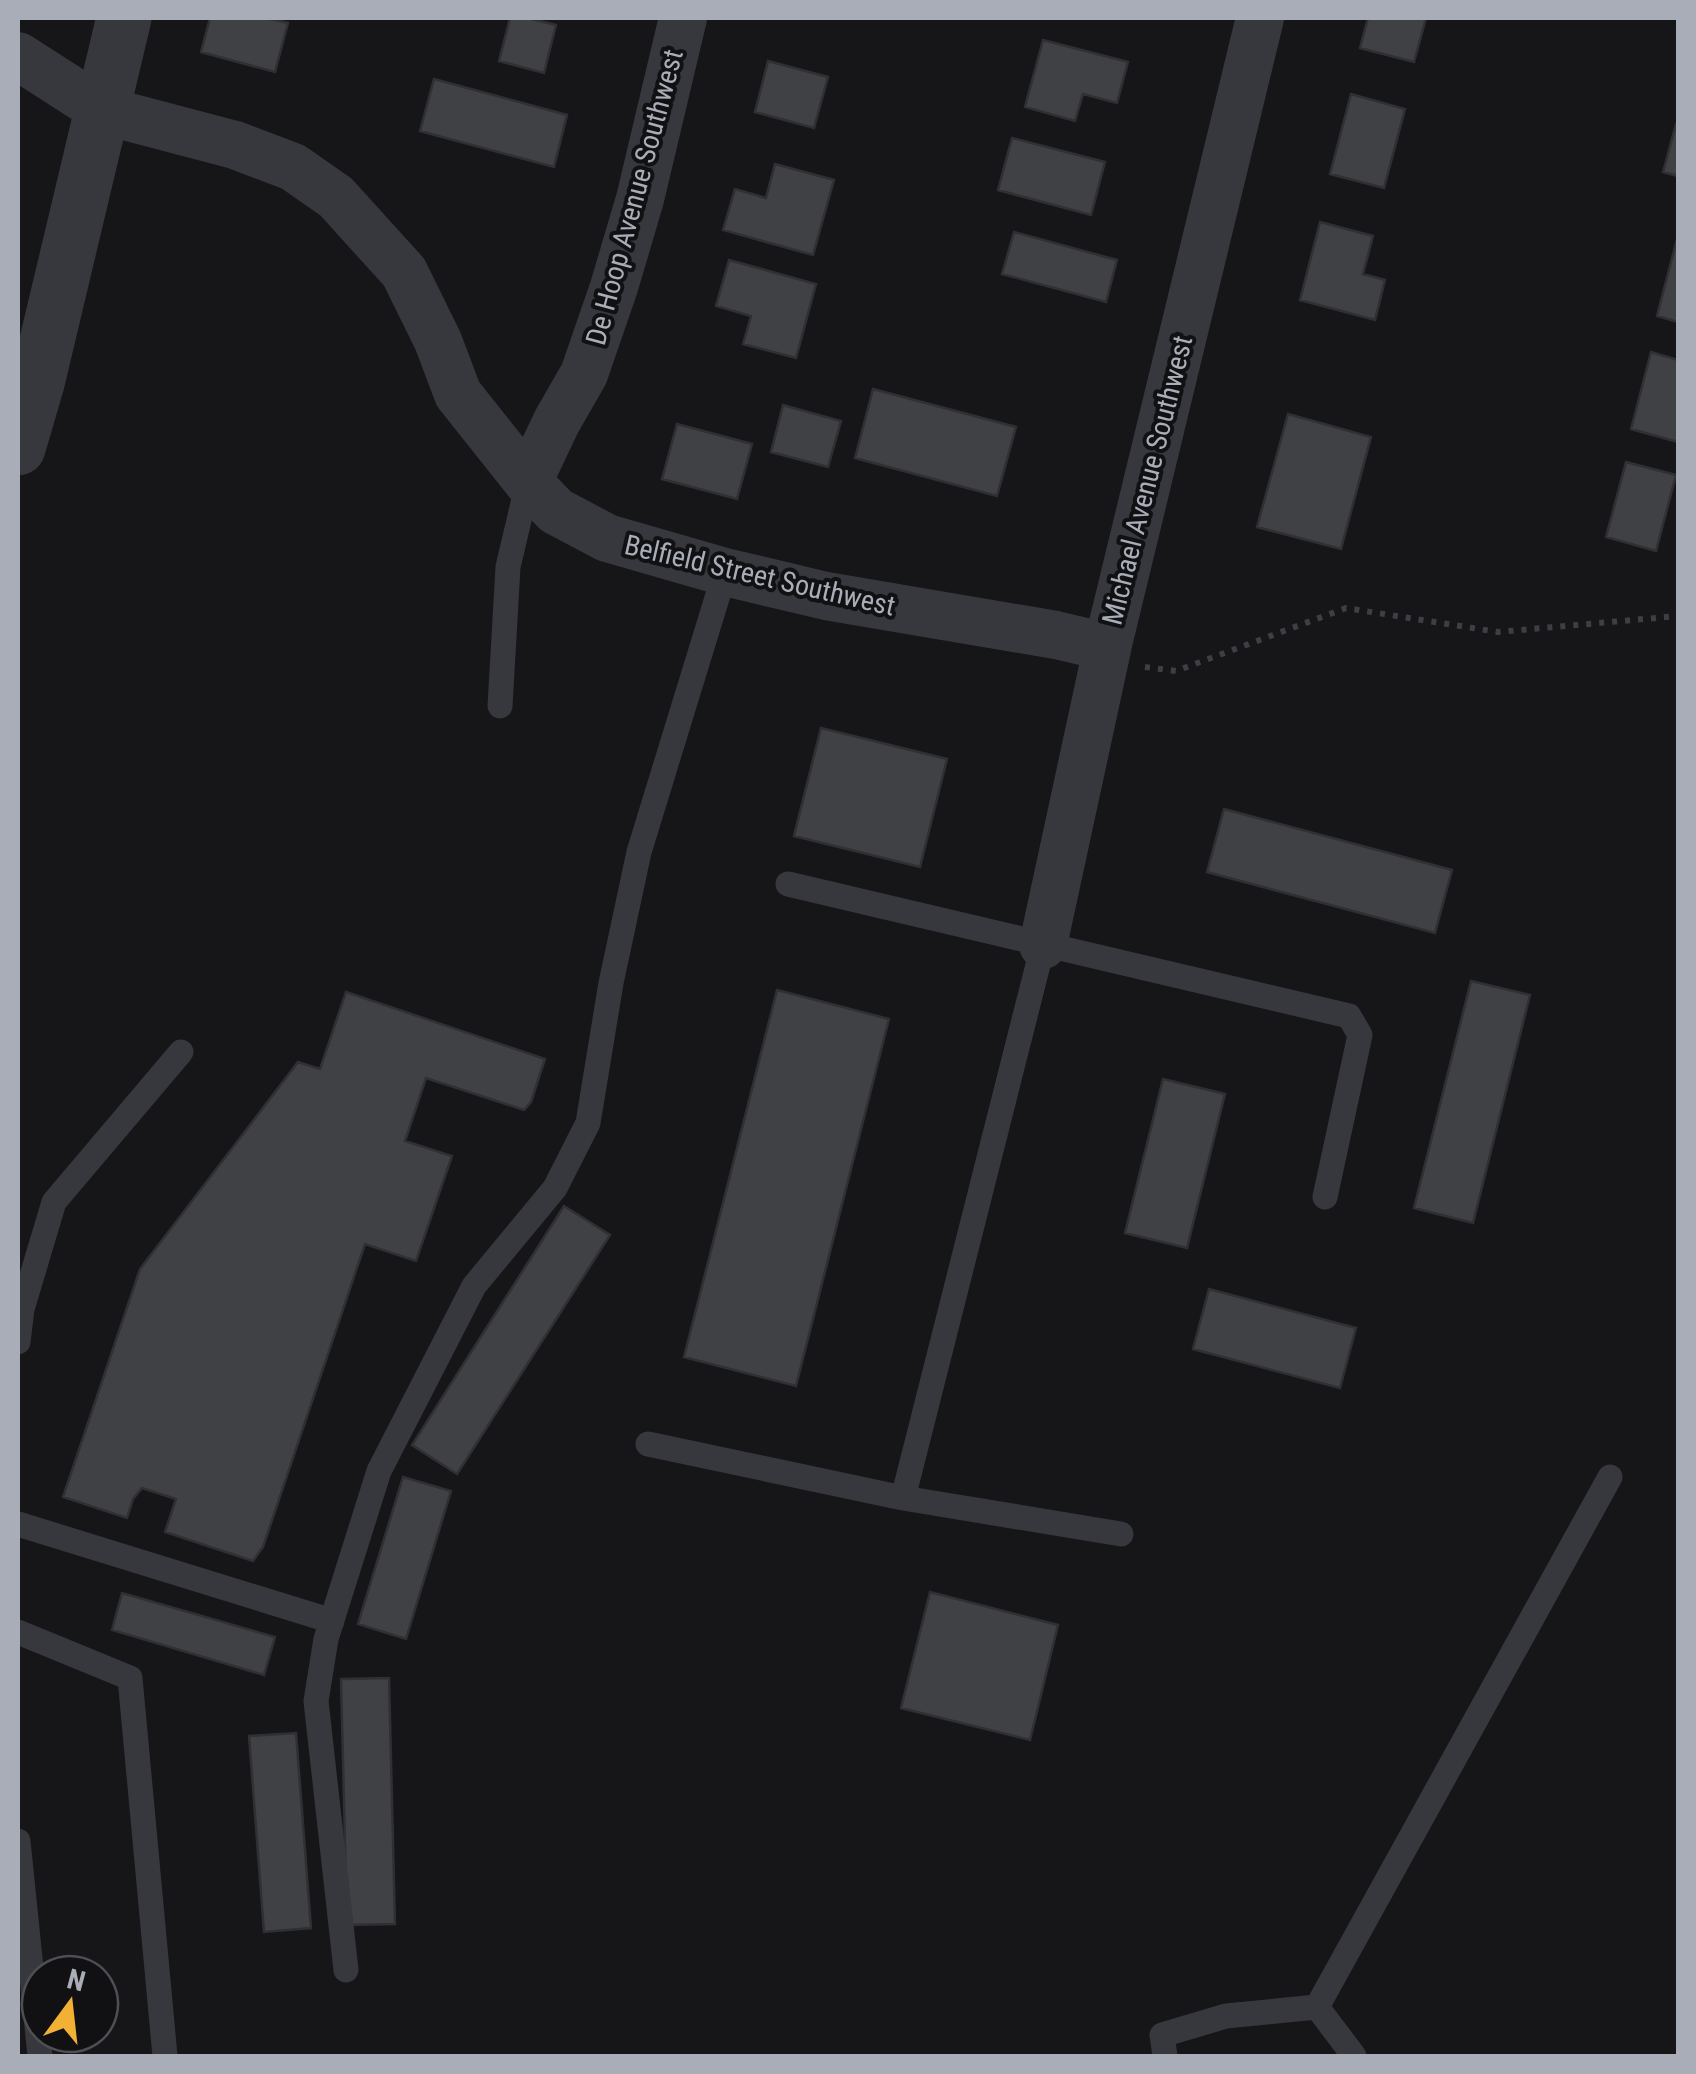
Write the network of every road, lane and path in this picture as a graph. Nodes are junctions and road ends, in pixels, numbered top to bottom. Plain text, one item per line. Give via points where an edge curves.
1 (124, 18) edge
2 (683, 18) edge
3 (1260, 18) edge
4 (18, 56) edge
5 (102, 110) junction
6 (18, 448) edge
7 (528, 482) junction
8 (725, 572) junction
9 (1678, 616) edge
10 (1120, 656) junction
11 (500, 706) dead end
12 (788, 884) dead end
13 (1043, 945) junction
14 (181, 1052) dead end
15 (1326, 1197) dead end
16 (18, 1342) edge
17 (648, 1444) dead end
18 (1610, 1477) dead end
19 (903, 1498) junction
20 (18, 1524) edge
21 (1122, 1534) dead end
22 (332, 1621) junction
23 (18, 1632) edge
24 (18, 1841) edge
25 (346, 1970) dead end
26 (1317, 2007) junction
27 (40, 2056) edge
28 (165, 2056) edge
29 (1165, 2056) edge
30 (1354, 2056) edge

1 - 5 street
2 - 7 street, De Hoop Avenue Southwest via 614,288 584,374
3 - 10 street, Michael Avenue Southwest
4 - 5 street, Belfield Street Southwest
5 - 6 street
5 - 7 street, Belfield Street Southwest via 235,145 293,167 336,197 404,272 458,394
7 - 8 street, Belfield Street Southwest via 556,510 607,538
7 - 11 lane via 508,567
8 - 10 street, Belfield Street Southwest via 1056,634
8 - 22 lane via 639,852 588,1123 555,1188 474,1286 379,1470
9 - 10 path via 1498,632 1346,608 1176,671
10 - 13 street, Michael Avenue Southwest
12 - 13 lane
13 - 15 lane via 1348,1016 1360,1034
13 - 19 lane
14 - 16 lane via 54,1202
17 - 19 lane
18 - 26 lane
19 - 21 lane
20 - 22 lane
22 - 25 lane via 316,1702
23 - 28 lane via 130,1678
24 - 27 lane
26 - 29 lane via 1226,2016 1162,2035
26 - 30 lane

